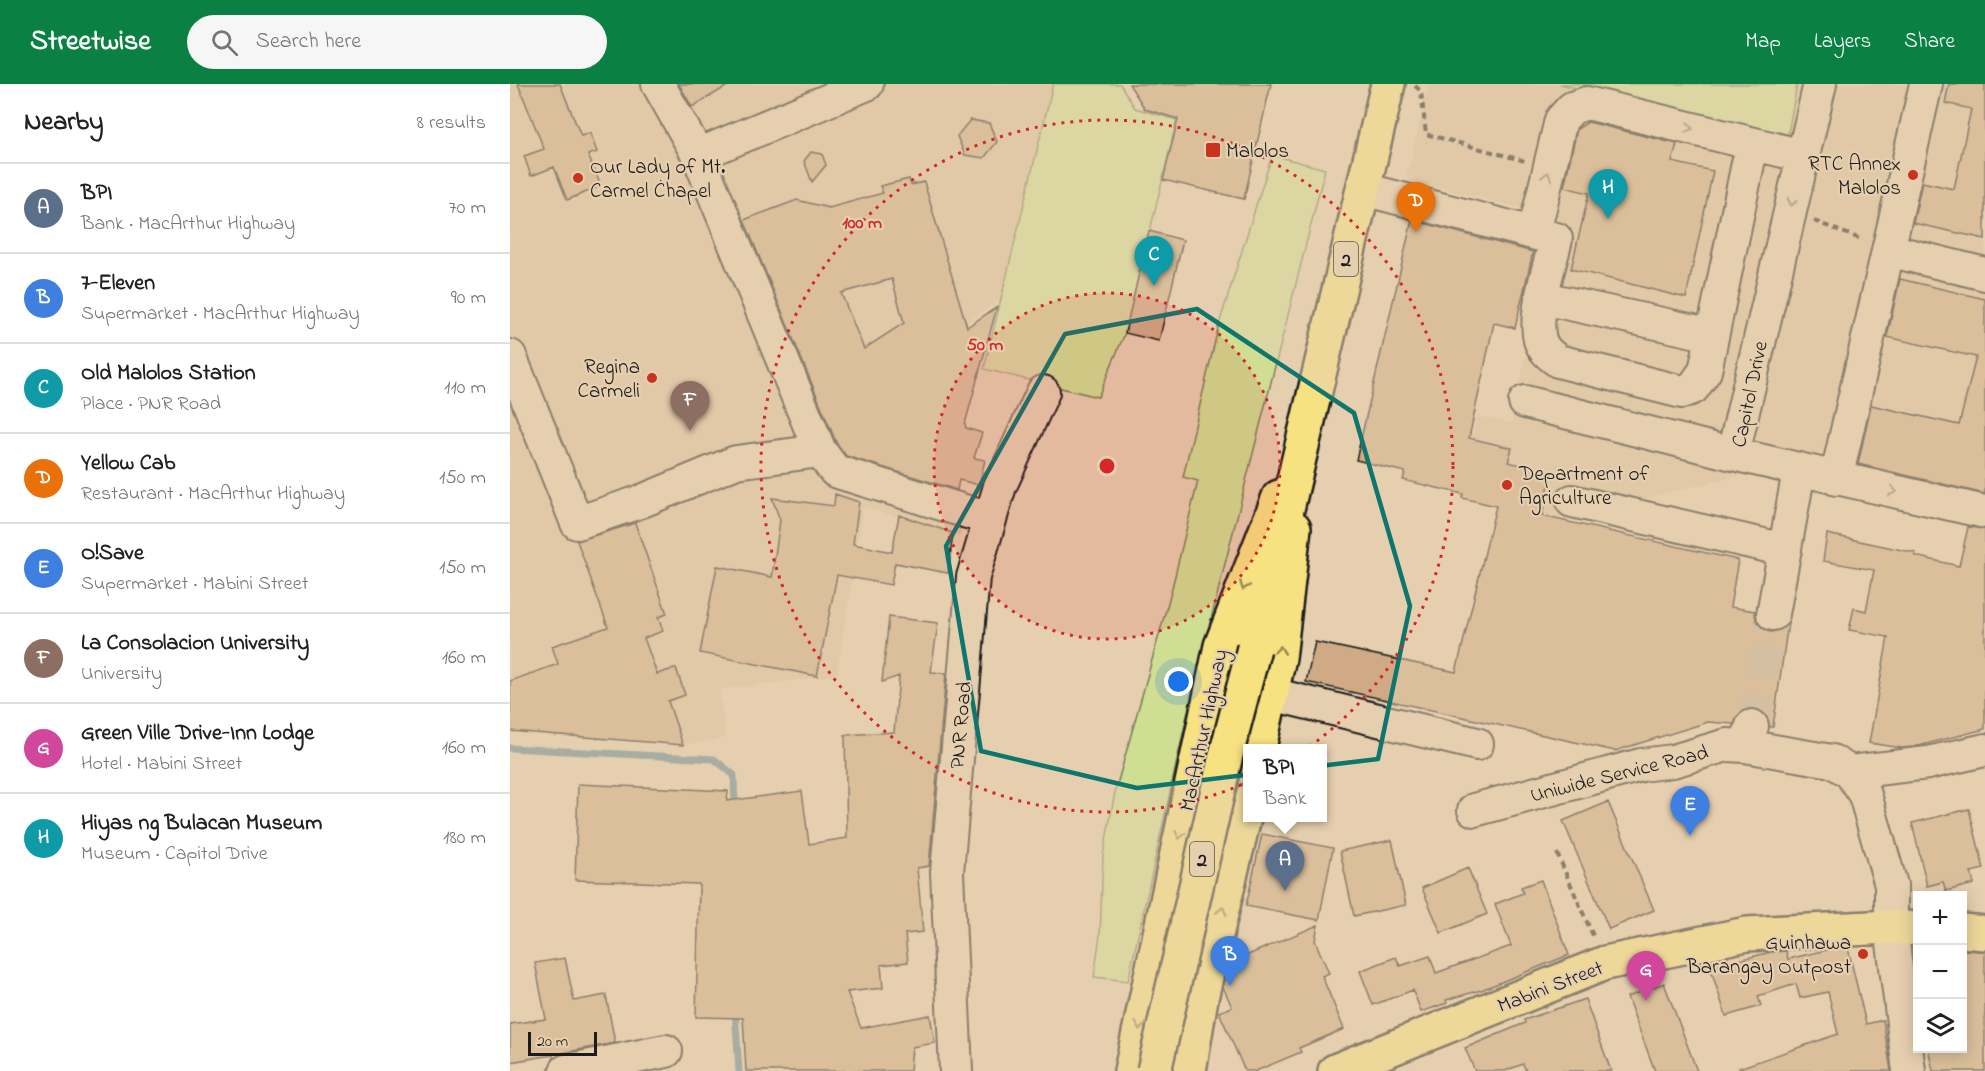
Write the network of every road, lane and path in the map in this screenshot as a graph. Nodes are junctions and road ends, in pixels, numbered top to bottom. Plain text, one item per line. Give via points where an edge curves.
1 (658, 84) edge
2 (867, 84) edge
3 (1388, 84) edge
4 (1413, 84) edge
5 (1820, 84) edge
6 (1926, 84) edge
7 (1752, 144) junction
8 (698, 155) junction
9 (1803, 156) junction
10 (1550, 167) junction
11 (1363, 189) junction
12 (1791, 207) junction
13 (1534, 233) junction
14 (1887, 250) junction
15 (1985, 274) edge
16 (1543, 298) junction
17 (1712, 335) junction
18 (510, 356) edge
19 (1043, 392) dead end
20 (1525, 402) dead end
21 (1304, 434) junction
22 (820, 451) junction
23 (1733, 454) junction
24 (1799, 471) junction
25 (1836, 479) junction
26 (1572, 501) dead end
27 (1985, 512) edge
28 (990, 519) junction
29 (1785, 550) junction
30 (1773, 614) tunnel mouth
31 (1271, 694) junction
32 (1260, 744) edge
33 (1476, 744) dead end
34 (1985, 750) edge
35 (1850, 772) junction
36 (1474, 810) dead end
37 (1243, 822) edge
38 (1557, 854) dead end
39 (1904, 928) edge
40 (1967, 931) edge
41 (1985, 933) edge
42 (1605, 963) junction
43 (666, 1051) dead end
44 (566, 1071) edge
45 (956, 1071) edge
46 (1131, 1071) edge
47 (1154, 1071) edge
48 (1189, 1071) edge
49 (1335, 1071) edge
50 (1909, 1071) edge

1 - 8 street
2 - 8 street
3 - 11 main road, MacArthur Highway / 2
4 - 10 path via 1421,91 1425,134
5 - 9 street, Capitol Drive
6 - 14 street
7 - 9 street
10 -> 7 street via 1561,120 1572,108 1587,103
7 - 17 street
8 - 22 street
9 -> 12 street, Capitol Drive
13 -> 10 street
11 - 13 street
11 - 21 main road, MacArthur Highway / 2
12 - 14 path via 1800,216
12 - 23 street, Capitol Drive
13 - 16 street via 1556,239
14 - 15 street
14 - 25 street
16 - 17 street
16 - 17 street via 1538,327 1541,342 1558,361 1682,392 1700,380
18 - 22 street via 577,523 736,462
19 - 28 street, PNR Road via 1000,486
20 - 23 street
31 -> 21 main road, MacArthur Highway via 1279,658
21 -> 46 main road, MacArthur Highway via 1221,646
21 - 47 main road, MacArthur Highway / 2, bridge
22 - 28 street via 836,471
23 - 24 street, Capitol Drive
24 - 25 street, Capitol Drive
24 - 29 street
25 -> 27 street, Capitol Drive
26 - 29 street
28 - 45 street, PNR Road via 973,578 947,872
29 - 30 street
31 - 32 main road, MacArthur Highway
31 - 33 street
34 - 35 street via 1928,763
35 - 36 street, Uniwide Service Road via 1832,761 1749,736 1673,761 1641,765
35 - 39 street via 1865,795
48 -> 37 main road via 1201,998
38 - 42 path
39 - 42 main road, Mabini Street via 1747,934
39 - 50 street
40 - 41 main road
42 - 49 main road, Mabini Street
43 - 44 street

